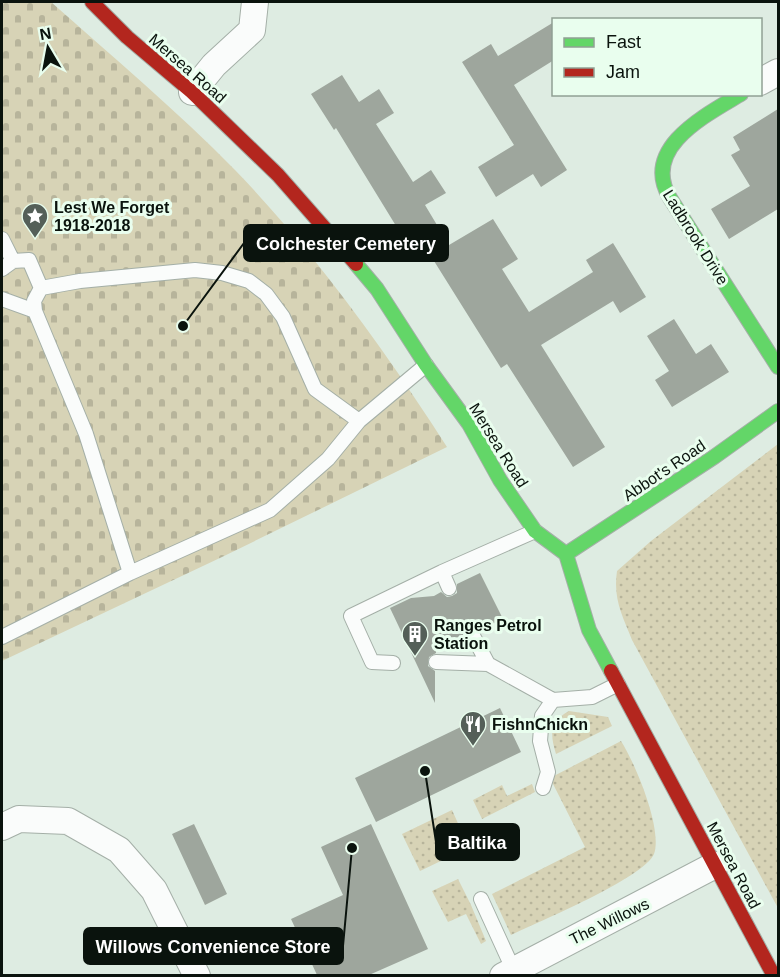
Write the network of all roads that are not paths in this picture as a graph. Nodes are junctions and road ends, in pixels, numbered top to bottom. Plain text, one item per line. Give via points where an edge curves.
1 (92, 2) edge
2 (255, 2) edge
3 (778, 72) edge
4 (762, 81) edge
5 (192, 92) junction
6 (738, 96) edge
7 (2, 239) edge
8 (13, 261) junction
9 (2, 269) edge
10 (41, 288) junction
11 (2, 299) edge
12 (35, 311) junction
13 (426, 365) junction
14 (778, 367) edge
15 (778, 411) edge
16 (359, 421) junction
17 (535, 531) junction
18 (566, 554) junction
19 (130, 573) junction
20 (442, 573) junction
21 (449, 588) dead end
22 (472, 634) dead end
23 (2, 637) edge
24 (436, 662) dead end
25 (393, 663) dead end
26 (488, 664) junction
27 (618, 684) junction
28 (553, 700) junction
29 (543, 788) dead end
30 (2, 827) edge
31 (715, 865) junction
32 (481, 899) dead end
33 (508, 972) edge
34 (197, 975) edge
35 (774, 975) edge

1 - 5 main road, Mersea Road
2 - 5 street via 252,30
3 - 4 street
5 - 13 main road, Mersea Road via 307,206 377,289
6 - 14 main road, Ladbrook Drive via 680,136 667,155 662,181
7 - 8 lane
8 - 9 lane
8 - 10 lane via 29,260
10 - 12 lane via 34,301
10 - 16 lane via 195,270 249,281 266,294 283,317 315,389
11 - 12 lane
12 - 19 lane via 86,434
13 - 16 lane
13 - 17 main road, Mersea Road via 469,424 500,480
15 - 18 main road, Abbot's Road
16 - 19 lane via 328,459 270,510
17 - 18 main road, Mersea Road
17 - 20 lane
18 - 27 main road, Mersea Road via 589,630
19 - 23 lane
20 - 21 lane
20 - 25 lane via 351,616 372,662
22 - 26 lane
24 - 26 lane
26 - 28 lane
27 - 28 lane via 592,697
27 - 31 main road, Mersea Road
28 - 29 lane via 542,716 540,741 548,772
30 - 34 street via 19,819 68,821 118,850 154,890
31 - 33 street, The Willows
31 - 35 main road, Mersea Road
32 - 33 lane

